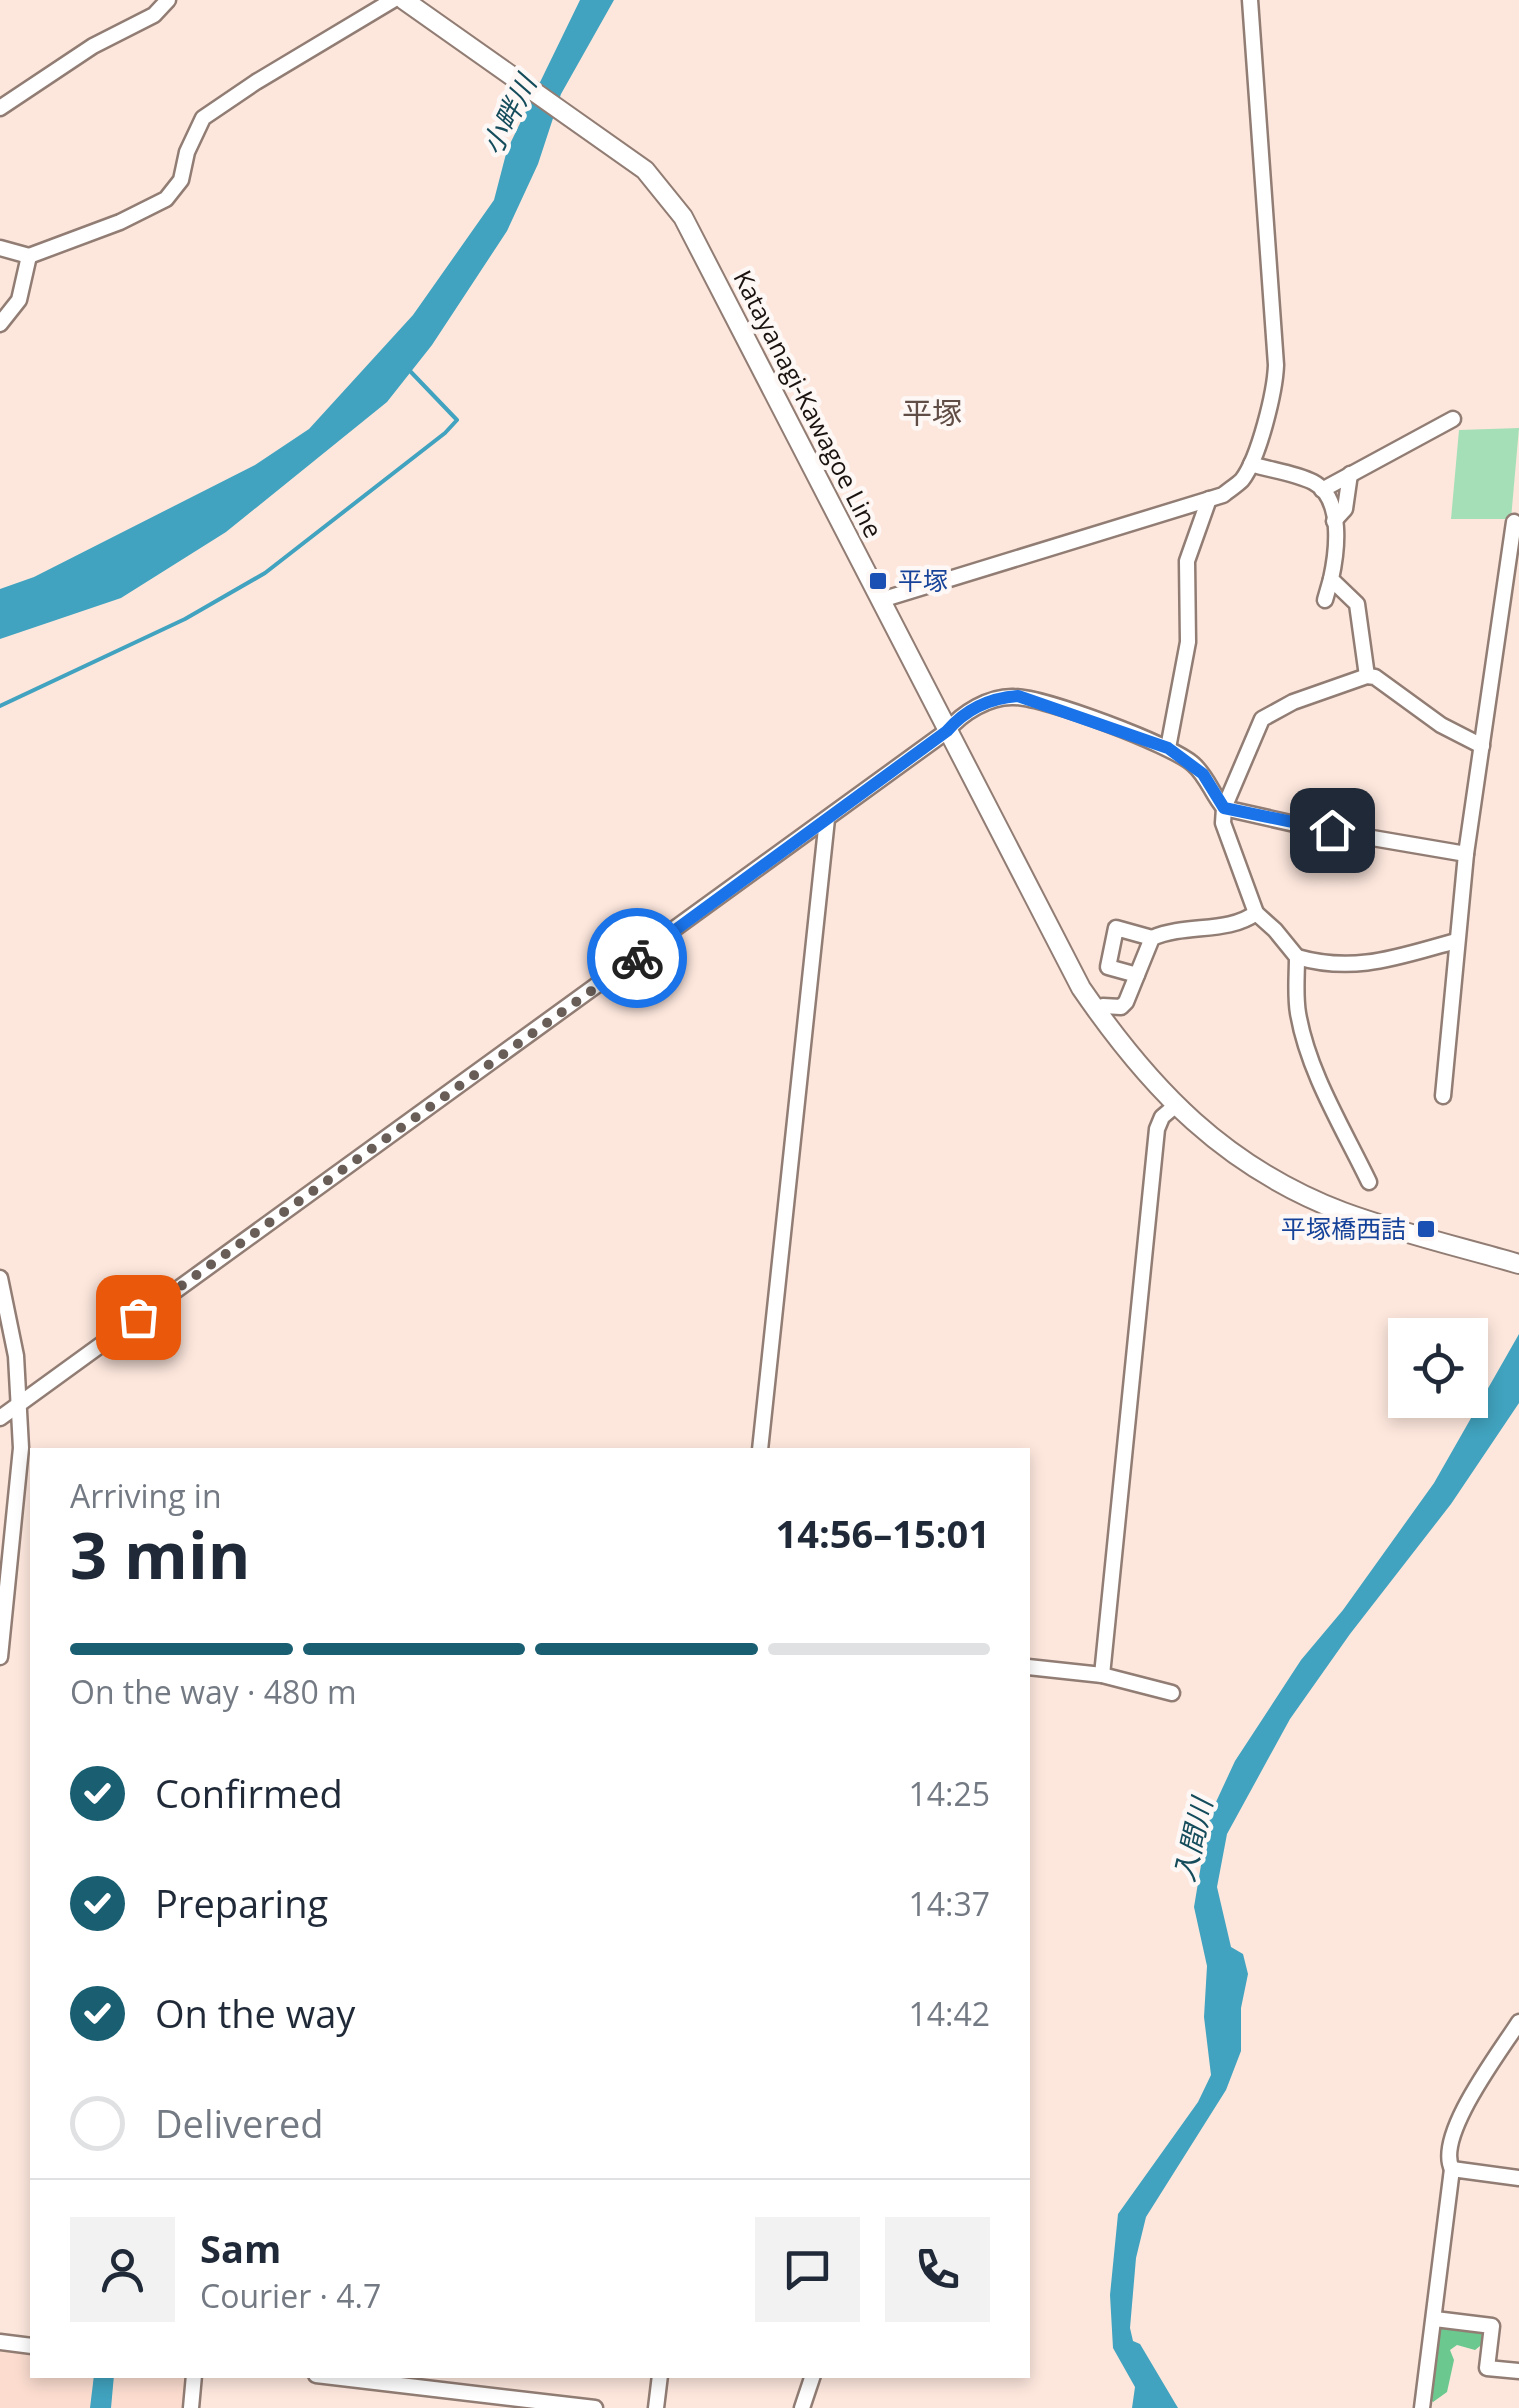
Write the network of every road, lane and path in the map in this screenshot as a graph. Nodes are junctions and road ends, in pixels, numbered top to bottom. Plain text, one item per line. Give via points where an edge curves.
1 (168, 0) edge
2 (393, 0) edge
3 (404, 0) edge
4 (1250, 0) edge
5 (0, 108) edge
6 (0, 248) edge
7 (28, 256) junction
8 (0, 324) edge
9 (1453, 419) dead end
10 (1250, 464) junction
11 (1350, 474) junction
12 (1322, 490) junction
13 (1208, 500) junction
14 (1334, 522) junction
15 (1514, 522) dead end
16 (1331, 579) junction
17 (880, 600) junction
18 (1325, 600) dead end
19 (1367, 676) junction
20 (947, 731) junction
21 (1482, 746) junction
22 (1168, 748) junction
23 (1224, 808) junction
24 (827, 819) junction
25 (1466, 854) junction
26 (1256, 913) junction
27 (1152, 938) junction
28 (1456, 941) junction
29 (1298, 957) junction
30 (1137, 975) junction
31 (1095, 1010) junction
32 (1443, 1096) dead end
33 (1175, 1106) junction
34 (1369, 1182) dead end
35 (1519, 1264) edge
36 (0, 1278) edge
37 (19, 1405) junction
38 (0, 1418) edge
39 (760, 1448) edge
40 (0, 1657) edge
41 (1030, 1667) edge
42 (1102, 1675) junction
43 (1172, 1693) dead end
44 (1519, 2022) edge
45 (1452, 2169) junction
46 (1519, 2178) edge
47 (1434, 2319) junction
48 (0, 2342) edge
49 (30, 2346) edge
50 (1519, 2372) edge
51 (194, 2378) edge
52 (341, 2378) edge
53 (660, 2378) edge
54 (811, 2378) edge
55 (190, 2408) edge
56 (595, 2408) edge
57 (656, 2408) edge
58 (802, 2408) edge
59 (1422, 2408) edge

1 - 5 street via 154,15
2 - 7 street via 204,118 181,180 166,199
3 - 17 main road, Katayanagi-Kawagoe Line via 645,170 683,217
4 - 10 street via 1276,381
6 - 7 street
7 - 8 street via 19,300
9 - 11 street
10 - 12 street
10 - 13 street via 1241,480
11 - 12 street
11 - 14 street via 1345,509
12 - 14 street
13 - 17 street
13 - 22 street via 1186,571 1188,642
14 - 16 street
15 - 21 street
16 - 18 street
16 - 19 street via 1357,604
17 - 20 main road, Katayanagi-Kawagoe Line
19 - 21 street
19 - 23 street via 1262,719
20 - 22 street via 988,702 1018,696
20 - 24 street
20 - 31 main road, Katayanagi-Kawagoe Line
21 - 25 street
22 - 23 street via 1203,774
23 - 25 street
23 - 26 street via 1226,834
24 - 37 street
24 - 39 street
25 - 28 street
26 - 27 street via 1240,924 1180,928
26 - 29 street
27 - 30 street
27 - 30 street via 1116,928 1108,967
28 - 29 street via 1361,966
28 - 32 street
29 - 34 street via 1301,1029
30 - 31 street via 1126,1002
31 - 33 main road, Katayanagi-Kawagoe Line
33 - 35 main road, Katayanagi-Kawagoe Line via 1222,1148 1291,1189 1366,1220
33 - 42 street via 1156,1129
36 - 37 street
37 - 38 street
37 - 40 street via 21,1448
41 - 42 street
42 - 43 street
44 - 45 street via 1455,2126 1447,2151
45 - 46 street
45 - 47 street
47 - 50 street via 1492,2326 1487,2368
47 - 59 street
48 - 49 street
51 - 55 street
52 - 56 street
53 - 57 street
54 - 58 street

